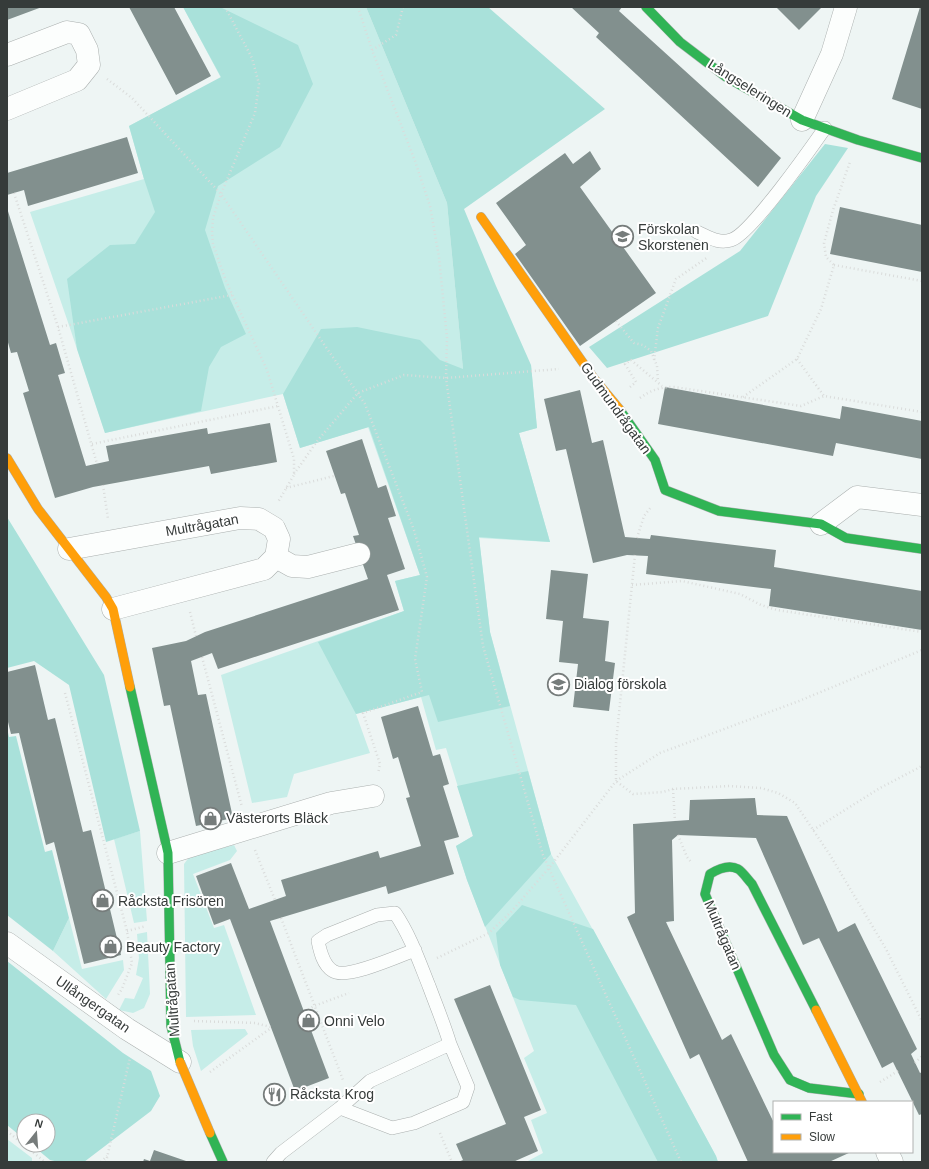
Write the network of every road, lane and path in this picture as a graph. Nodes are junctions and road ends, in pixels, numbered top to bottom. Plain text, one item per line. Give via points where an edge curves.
1 (224, 7) edge
2 (358, 7) edge
3 (402, 7) edge
4 (646, 7) edge
5 (846, 7) edge
6 (372, 50) junction
7 (7, 54) edge
8 (89, 65) junction
9 (7, 108) edge
10 (802, 120) junction
11 (825, 128) junction
12 (858, 140) junction
13 (922, 158) edge
14 (14, 193) dead end
15 (221, 194) junction
16 (482, 217) dead end
17 (697, 232) dead end
18 (733, 240) junction
19 (834, 265) junction
20 (922, 281) edge
21 (233, 295) junction
22 (616, 321) dead end
23 (58, 327) junction
24 (797, 359) junction
25 (654, 360) junction
26 (586, 367) junction
27 (446, 378) junction
28 (625, 383) dead end
29 (658, 383) junction
30 (663, 387) junction
31 (651, 391) dead end
32 (358, 393) junction
33 (824, 396) junction
34 (742, 398) junction
35 (278, 406) junction
36 (922, 412) edge
37 (92, 444) junction
38 (7, 458) edge
39 (98, 464) dead end
40 (294, 475) junction
41 (334, 476) dead end
42 (103, 485) dead end
43 (286, 488) junction
44 (665, 490) junction
45 (922, 505) edge
46 (266, 523) junction
47 (821, 524) junction
48 (637, 538) dead end
49 (111, 542) junction
50 (69, 549) junction
51 (922, 549) edge
52 (359, 554) dead end
53 (635, 555) dead end
54 (276, 557) junction
55 (632, 585) junction
56 (113, 609) junction
57 (922, 632) edge
58 (922, 650) edge
59 (202, 657) dead end
60 (65, 693) dead end
61 (922, 766) edge
62 (616, 781) junction
63 (673, 789) junction
64 (373, 796) joint
65 (676, 821) dead end
66 (247, 829) junction
67 (813, 830) junction
68 (678, 835) dead end
69 (168, 853) junction
70 (549, 868) junction
71 (709, 877) junction
72 (275, 900) dead end
73 (281, 918) dead end
74 (7, 943) edge
75 (415, 950) junction
76 (438, 958) dead end
77 (106, 1014) junction
78 (171, 1021) junction
79 (922, 1021) edge
80 (135, 1034) junction
81 (450, 1044) junction
82 (922, 1056) edge
83 (180, 1062) junction
84 (915, 1063) dead end
85 (208, 1073) dead end
86 (350, 1098) junction
87 (860, 1098) edge
88 (340, 1108) junction
89 (433, 1115) junction
90 (7, 1131) edge
91 (16, 1138) edge
92 (34, 1153) edge
93 (888, 1153) edge
94 (107, 1156) junction
95 (45, 1162) edge
96 (101, 1162) edge
97 (106, 1162) edge
98 (223, 1162) edge
99 (273, 1162) edge
100 (452, 1162) edge
101 (681, 1162) edge
102 (892, 1162) edge

1 - 15 path via 252,58 259,84 255,113
2 - 6 path
3 - 6 path via 396,35
4 - 10 street, Långseleringen via 680,42 726,77
5 - 10 street via 832,54
6 - 27 path via 430,206 447,338
7 - 8 street via 67,32 79,34 87,50
8 - 9 street via 77,80
8 - 15 path via 132,98
10 - 11 street, Långseleringen
11 - 12 street, Långseleringen
11 - 18 lane via 748,228
12 - 13 street, Långseleringen
12 - 19 path via 824,243 826,257
14 - 23 path
15 - 21 path via 213,218 213,244
15 - 32 path
16 - 26 street, Gudmundrågatan
17 - 18 lane via 720,242
18 - 25 path via 676,279 658,328
19 - 20 path
19 - 24 path via 821,309
21 - 23 path
21 - 35 path via 267,370
22 - 25 path via 634,343 651,350
23 - 37 path
24 - 33 path
24 - 34 path
25 - 29 path
26 - 27 path
26 - 44 street, Gudmundrågatan via 622,412 655,460
27 - 32 path via 404,375
27 - 70 path via 482,646
28 - 29 path via 630,387 636,382 625,364 630,360
29 - 30 path
30 - 31 path
30 - 34 path
32 - 40 path via 318,440
32 - 64 path via 365,404 414,530 427,577 415,659 422,692 363,713 380,764
33 - 34 path via 801,406
33 - 36 path
35 - 37 path
35 - 40 path via 294,459
37 - 39 path
38 - 50 street, Multrågatan via 38,509
40 - 43 path
41 - 43 path
42 - 49 path
43 - 46 path
44 - 47 street via 719,511
44 - 48 path via 644,516
45 - 47 street via 857,497
46 - 49 street, Multrågatan via 259,519 240,518
46 - 54 street via 274,528 279,539
47 - 51 street via 846,538
49 - 50 street, Multrågatan
50 - 56 street, Multrågatan
52 - 54 street via 308,567 292,566
53 - 55 path
54 - 56 street via 264,569
55 - 57 path via 682,581 740,594 777,610
55 - 62 path via 616,743
56 - 69 street, Multrågatan
58 - 62 path via 799,701 660,753
59 - 66 path
60 - 77 path via 127,931 132,963 122,989
61 - 67 path via 880,788
62 - 63 path via 633,794
62 - 70 path
63 - 65 path
63 - 67 path via 730,786 761,788 778,793 795,803
64 - 66 street via 331,803
66 - 69 street
66 - 72 path
67 - 79 path via 886,949
68 - 71 path via 687,857 695,868
69 - 78 street, Multrågatan
70 - 76 path via 489,933
70 - 101 path
71 - 87 street, Multrågatan via 719,868 730,867 739,869 752,884
71 - 87 street, Multrågatan via 705,894 774,1055 790,1080 809,1088
73 - 86 path
74 - 77 street, Ullångergatan
75 - 75 lane via 395,913 377,915 318,941 326,964 340,974 359,971
75 - 81 lane
77 - 80 street, Ullångergatan
78 - 83 street, Multrågatan
78 - 85 path via 255,1023 271,1027
80 - 83 street, Ullångergatan
80 - 94 path
81 - 86 lane via 370,1081
81 - 89 lane via 468,1087 463,1102
82 - 84 path
83 - 98 street, Multrågatan, bridge
86 - 88 lane
88 - 89 lane via 392,1128
88 - 99 lane
89 - 100 path
90 - 91 path
92 - 95 path
93 - 102 street
94 - 96 path
94 - 97 path

